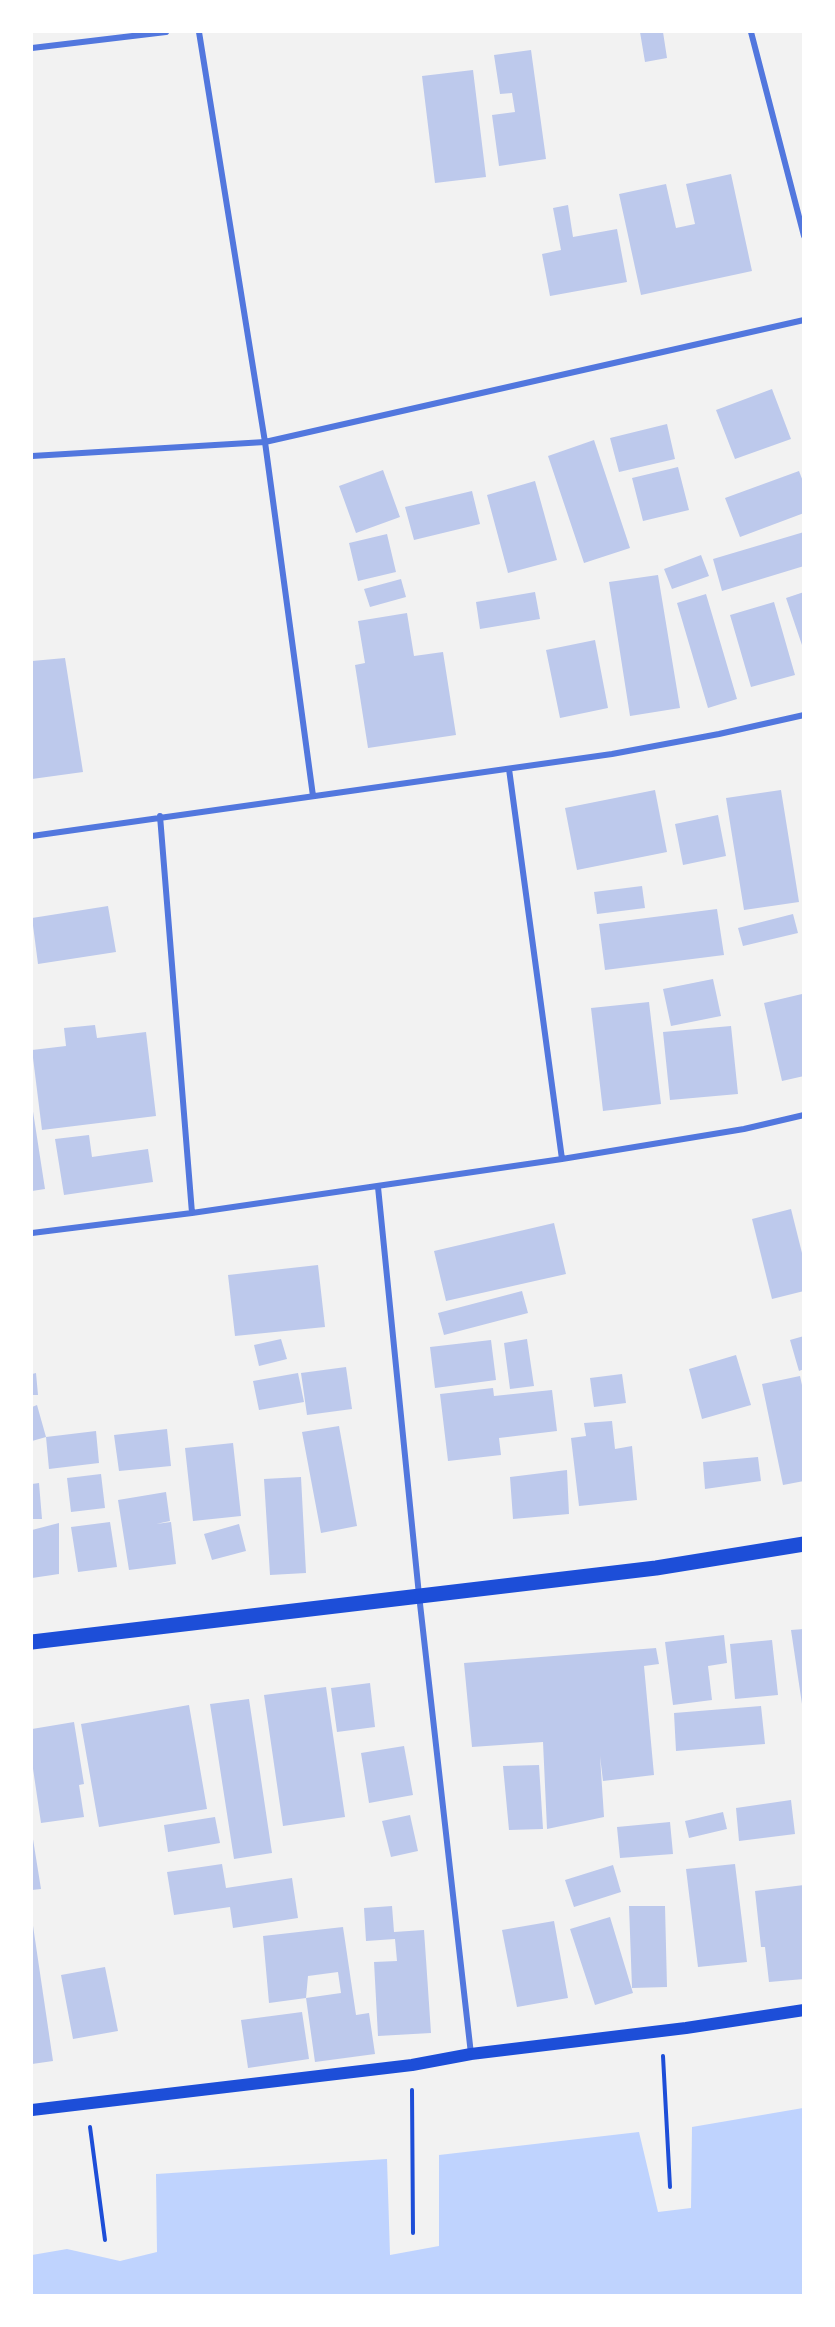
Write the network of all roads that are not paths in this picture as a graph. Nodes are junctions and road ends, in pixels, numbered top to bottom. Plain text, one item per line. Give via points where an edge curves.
1 (166, 32) edge
2 (199, 32) edge
3 (751, 32) edge
4 (32, 48) edge
5 (804, 236) edge
6 (804, 320) edge
7 (265, 442) junction
8 (32, 456) edge
9 (804, 715) edge
10 (509, 769) junction
11 (313, 796) junction
12 (160, 816) junction
13 (32, 836) edge
14 (804, 1116) edge
15 (562, 1159) junction
16 (378, 1187) junction
17 (192, 1213) junction
18 (32, 1233) edge
19 (804, 1544) edge
20 (419, 1595) junction
21 (32, 1642) edge
22 (804, 2010) edge
23 (471, 2054) junction
24 (32, 2110) edge

1 - 4 street
2 - 7 street
3 - 5 street
6 - 7 street
7 - 8 street
7 - 11 street
9 - 10 street via 719,734
10 - 11 street
10 - 15 street
11 - 12 street
12 - 13 street
12 - 17 street
14 - 15 street
15 - 16 street
16 - 17 street
16 - 20 street
17 - 18 street
19 - 20 main road via 656,1568
20 - 21 main road
20 - 23 street
22 - 23 main road
23 - 24 main road via 412,2065

